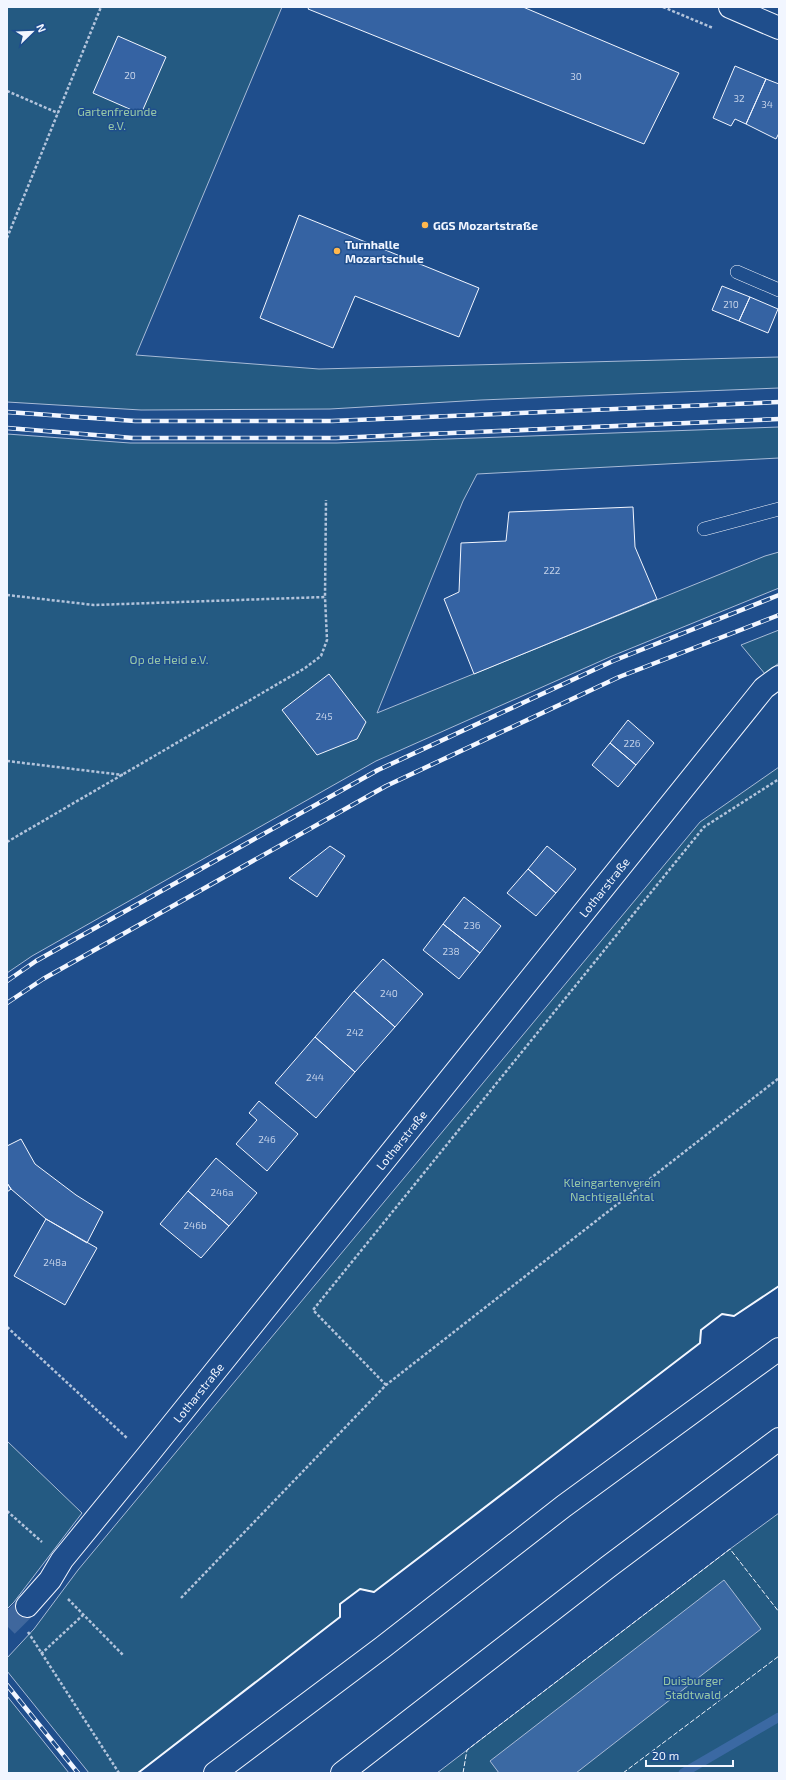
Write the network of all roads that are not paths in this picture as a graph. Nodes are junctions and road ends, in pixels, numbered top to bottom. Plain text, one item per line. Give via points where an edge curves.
1 (730, 7) edge
2 (779, 28) edge
3 (737, 272) dead end
4 (779, 290) edge
5 (779, 509) edge
6 (704, 529) dead end
7 (779, 677) edge
8 (779, 1349) edge
9 (779, 1439) edge
10 (27, 1606) tunnel mouth
11 (215, 1773) edge
12 (342, 1773) edge

1 - 2 main road
3 - 4 lane
5 - 6 lane
7 - 10 main road, Lotharstraße via 764,688
8 - 11 main road via 564,1506 383,1647
9 - 12 main road via 608,1567

